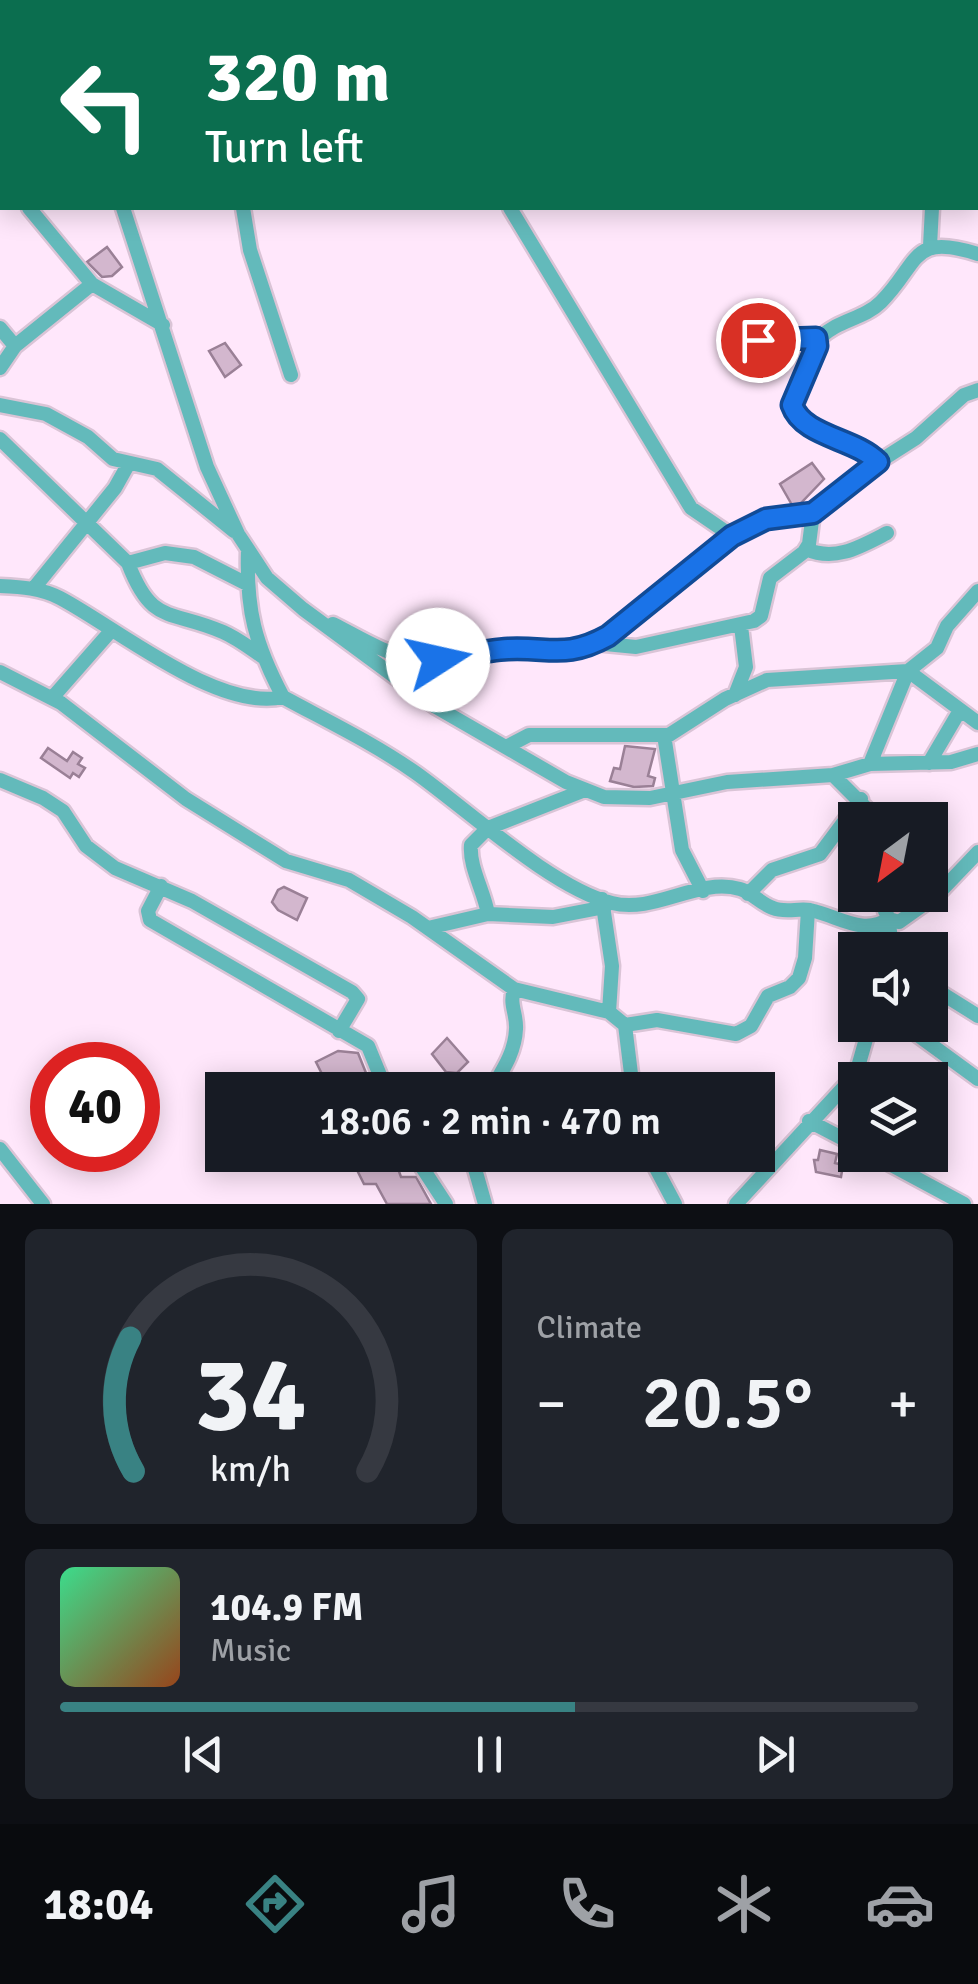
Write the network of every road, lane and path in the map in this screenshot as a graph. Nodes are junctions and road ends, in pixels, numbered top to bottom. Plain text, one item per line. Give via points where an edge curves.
1 (32, 210) edge
2 (123, 210) edge
3 (243, 210) edge
4 (511, 210) edge
5 (932, 210) edge
6 (930, 246) junction
7 (978, 254) edge
8 (92, 284) junction
9 (163, 326) junction
10 (0, 328) edge
11 (737, 338) dead end
12 (816, 338) junction
13 (16, 346) junction
14 (0, 368) edge
15 (291, 375) dead end
16 (978, 390) edge
17 (1, 402) edge
18 (0, 439) edge
19 (878, 462) junction
20 (129, 463) junction
21 (813, 513) junction
22 (86, 522) junction
23 (887, 533) dead end
24 (238, 534) junction
25 (732, 536) junction
26 (806, 548) junction
27 (248, 549) junction
28 (128, 563) junction
29 (247, 584) junction
30 (0, 586) edge
31 (34, 588) junction
32 (978, 591) edge
33 (303, 610) junction
34 (741, 626) junction
35 (110, 632) junction
36 (595, 643) junction
37 (264, 656) junction
38 (908, 670) junction
39 (0, 672) edge
40 (735, 694) junction
41 (283, 697) junction
42 (52, 698) junction
43 (959, 712) junction
44 (978, 723) edge
45 (664, 735) junction
46 (508, 746) junction
47 (978, 754) edge
48 (928, 762) junction
49 (870, 764) junction
50 (833, 776) junction
51 (2, 784) edge
52 (586, 790) junction
53 (672, 794) junction
54 (861, 799) junction
55 (863, 802) edge
56 (488, 828) junction
57 (978, 852) edge
58 (161, 886) junction
59 (703, 890) junction
60 (748, 894) junction
61 (604, 903) junction
62 (808, 910) junction
63 (886, 912) edge
64 (488, 914) junction
65 (889, 919) junction
66 (428, 928) junction
67 (884, 932) edge
68 (890, 932) edge
69 (514, 989) junction
70 (948, 997) edge
71 (609, 1012) junction
72 (978, 1016) edge
73 (625, 1025) junction
74 (339, 1031) junction
75 (865, 1042) edge
76 (927, 1042) edge
77 (379, 1072) edge
78 (503, 1072) edge
79 (631, 1072) edge
80 (978, 1080) edge
81 (809, 1121) junction
82 (838, 1136) edge
83 (0, 1149) edge
84 (425, 1172) edge
85 (476, 1172) edge
86 (657, 1172) edge
87 (905, 1172) edge
88 (43, 1204) edge
89 (446, 1204) edge
90 (485, 1204) edge
91 (675, 1204) edge
92 (736, 1204) edge
93 (964, 1204) edge

1 - 8 street
2 - 9 street
3 - 15 street
4 - 25 street via 674,484 691,508
5 - 6 street
6 - 7 street
6 - 12 street via 879,304
8 - 9 street
8 - 13 street
9 - 24 street via 207,467
10 - 13 street
11 - 12 street
12 - 19 street via 793,411
13 - 14 street
16 - 19 street
17 - 20 street via 46,414
18 - 22 street
19 - 21 street
20 - 22 street
20 - 24 street via 157,469
21 - 25 street via 766,519
21 - 26 street
22 - 28 street
22 - 31 street
23 - 26 street via 850,551 822,556
24 - 27 street
25 - 36 street
26 - 34 street via 770,578 761,616
27 - 29 street
27 - 33 street via 267,578
28 - 29 street via 165,554 194,557
28 - 37 street via 153,608 226,633
29 - 37 street
30 - 31 street
31 - 35 street
32 - 38 street via 947,626 938,648
33 - 36 street via 407,658 438,660 509,648 561,654
33 - 46 street via 436,707
34 - 36 street via 636,647
34 - 40 street via 746,667
35 - 41 street via 233,695
35 - 42 street
37 - 41 street
38 - 40 street via 768,680
38 - 43 street
38 - 49 street
39 - 42 street
40 - 45 street
41 - 56 street via 413,770
42 - 66 street via 186,799 286,861 349,880
43 - 44 street
43 - 48 street
45 - 46 street via 530,735
45 - 53 street
46 - 52 street
47 - 48 street
48 - 49 street
49 - 50 street
50 - 53 street via 728,782
50 - 54 street
51 - 58 street via 63,811 98,858
52 - 53 street via 604,797
52 - 56 street
53 - 59 street via 682,850
54 - 55 street
54 - 60 street via 820,854 772,870
56 - 61 street
56 - 64 street via 471,844 470,858
57 - 65 street via 937,896 899,922
58 - 74 street via 150,920
58 - 74 street via 352,992 358,999
59 - 60 street
59 - 61 street via 645,904
60 - 62 street via 770,907
61 - 64 street via 553,917
61 - 71 street via 612,966
62 - 65 street via 862,927
62 - 73 street via 799,978 768,996 751,1026 736,1034 657,1020
63 - 65 street
64 - 66 street
65 - 67 street
65 - 68 street
66 - 69 street
69 - 71 street
69 - 78 street via 510,1003 517,1025
70 - 72 street
71 - 73 street
73 - 79 street
74 - 77 street via 368,1046
75 - 81 street via 856,1074
76 - 80 street
81 - 82 street
81 - 92 street
83 - 88 street
84 - 89 street
85 - 90 street
86 - 91 street
87 - 93 street

